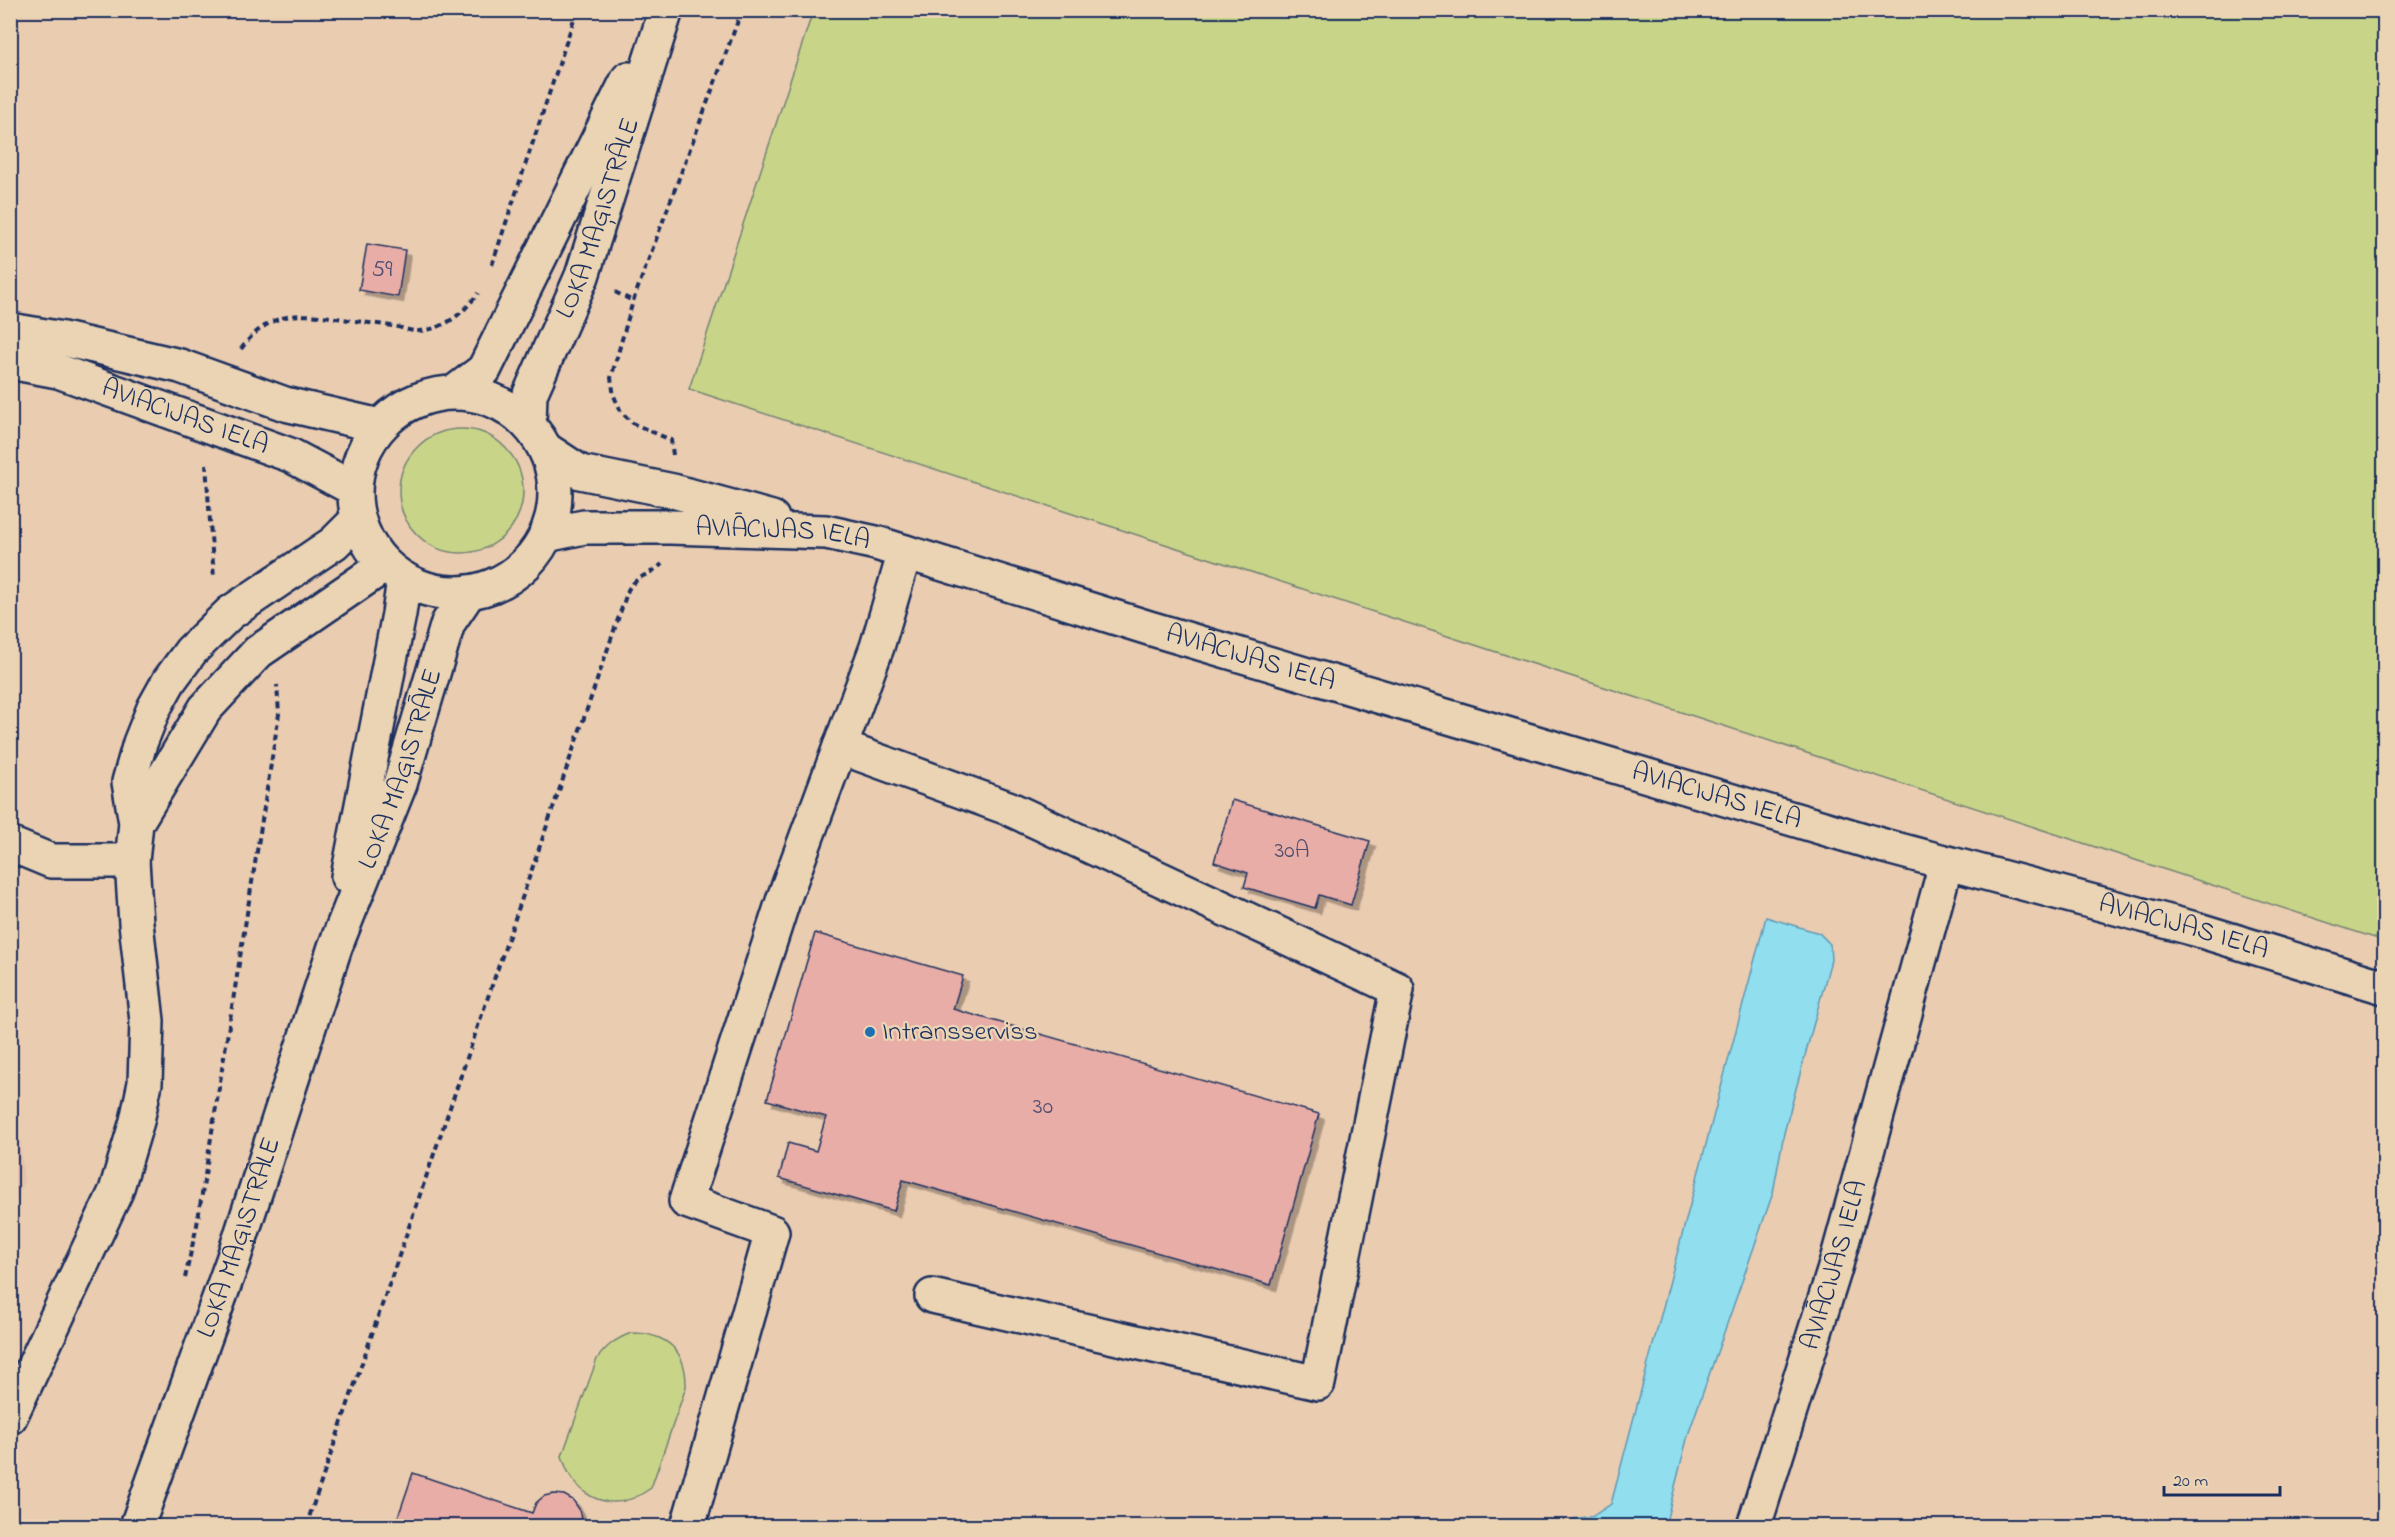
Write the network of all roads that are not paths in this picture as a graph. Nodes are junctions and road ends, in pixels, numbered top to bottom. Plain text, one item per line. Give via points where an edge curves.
1 (664, 10) edge
2 (10, 330) edge
3 (10, 362) edge
4 (455, 392) junction
5 (380, 426) junction
6 (537, 436) junction
7 (356, 504) junction
8 (826, 532) junction
9 (546, 535) junction
10 (905, 552) junction
11 (395, 572) junction
12 (469, 592) junction
13 (840, 747) junction
14 (136, 823) junction
15 (10, 844) edge
16 (132, 861) junction
17 (1946, 864) junction
18 (335, 947) junction
19 (2385, 987) edge
20 (932, 1296) dead end
21 (10, 1417) edge
22 (137, 1527) edge
23 (688, 1527) edge
24 (1754, 1527) edge

1 - 4 main road, LOKA MAĢISTRĀLE via 484,370
1 - 6 main road, LOKA MAĢISTRĀLE via 582,276 530,394
2 - 5 main road via 168,363 285,404
3 - 7 main road, AVIĀCIJAS IELA via 58,370 290,455
4 - 5 main road via 428,395 401,407
4 - 6 main road via 482,396 508,407
5 - 7 main road via 362,455
6 - 8 main road via 580,472 673,491
6 - 9 main road via 554,477 555,507
7 - 11 main road via 369,544
7 - 14 main road via 334,543 231,613 191,651 169,681 140,743 129,782
8 - 9 main road, AVIĀCIJAS IELA via 584,527
8 - 10 main road, AVIĀCIJAS IELA
9 - 12 main road via 533,556 515,573
10 - 13 main road via 877,647
10 - 17 main road, AVIĀCIJAS IELA
11 - 12 main road via 423,588
11 - 14 main road via 258,652 205,709
11 - 18 main road, LOKA MAĢISTRĀLE via 399,614
12 - 18 main road, LOKA MAĢISTRĀLE via 448,623 400,784
13 - 20 main road via 1008,808 1397,989 1318,1383
13 - 23 main road via 784,898 686,1200 772,1232
14 - 16 main road
15 - 16 main road via 51,861
16 - 21 main road via 147,1021 145,1083 137,1121 116,1191
17 - 19 main road, AVIĀCIJAS IELA via 2195,929
17 - 24 main road, AVIĀCIJAS IELA via 1835,1268
18 - 22 main road, LOKA MAĢISTRĀLE via 233,1260

